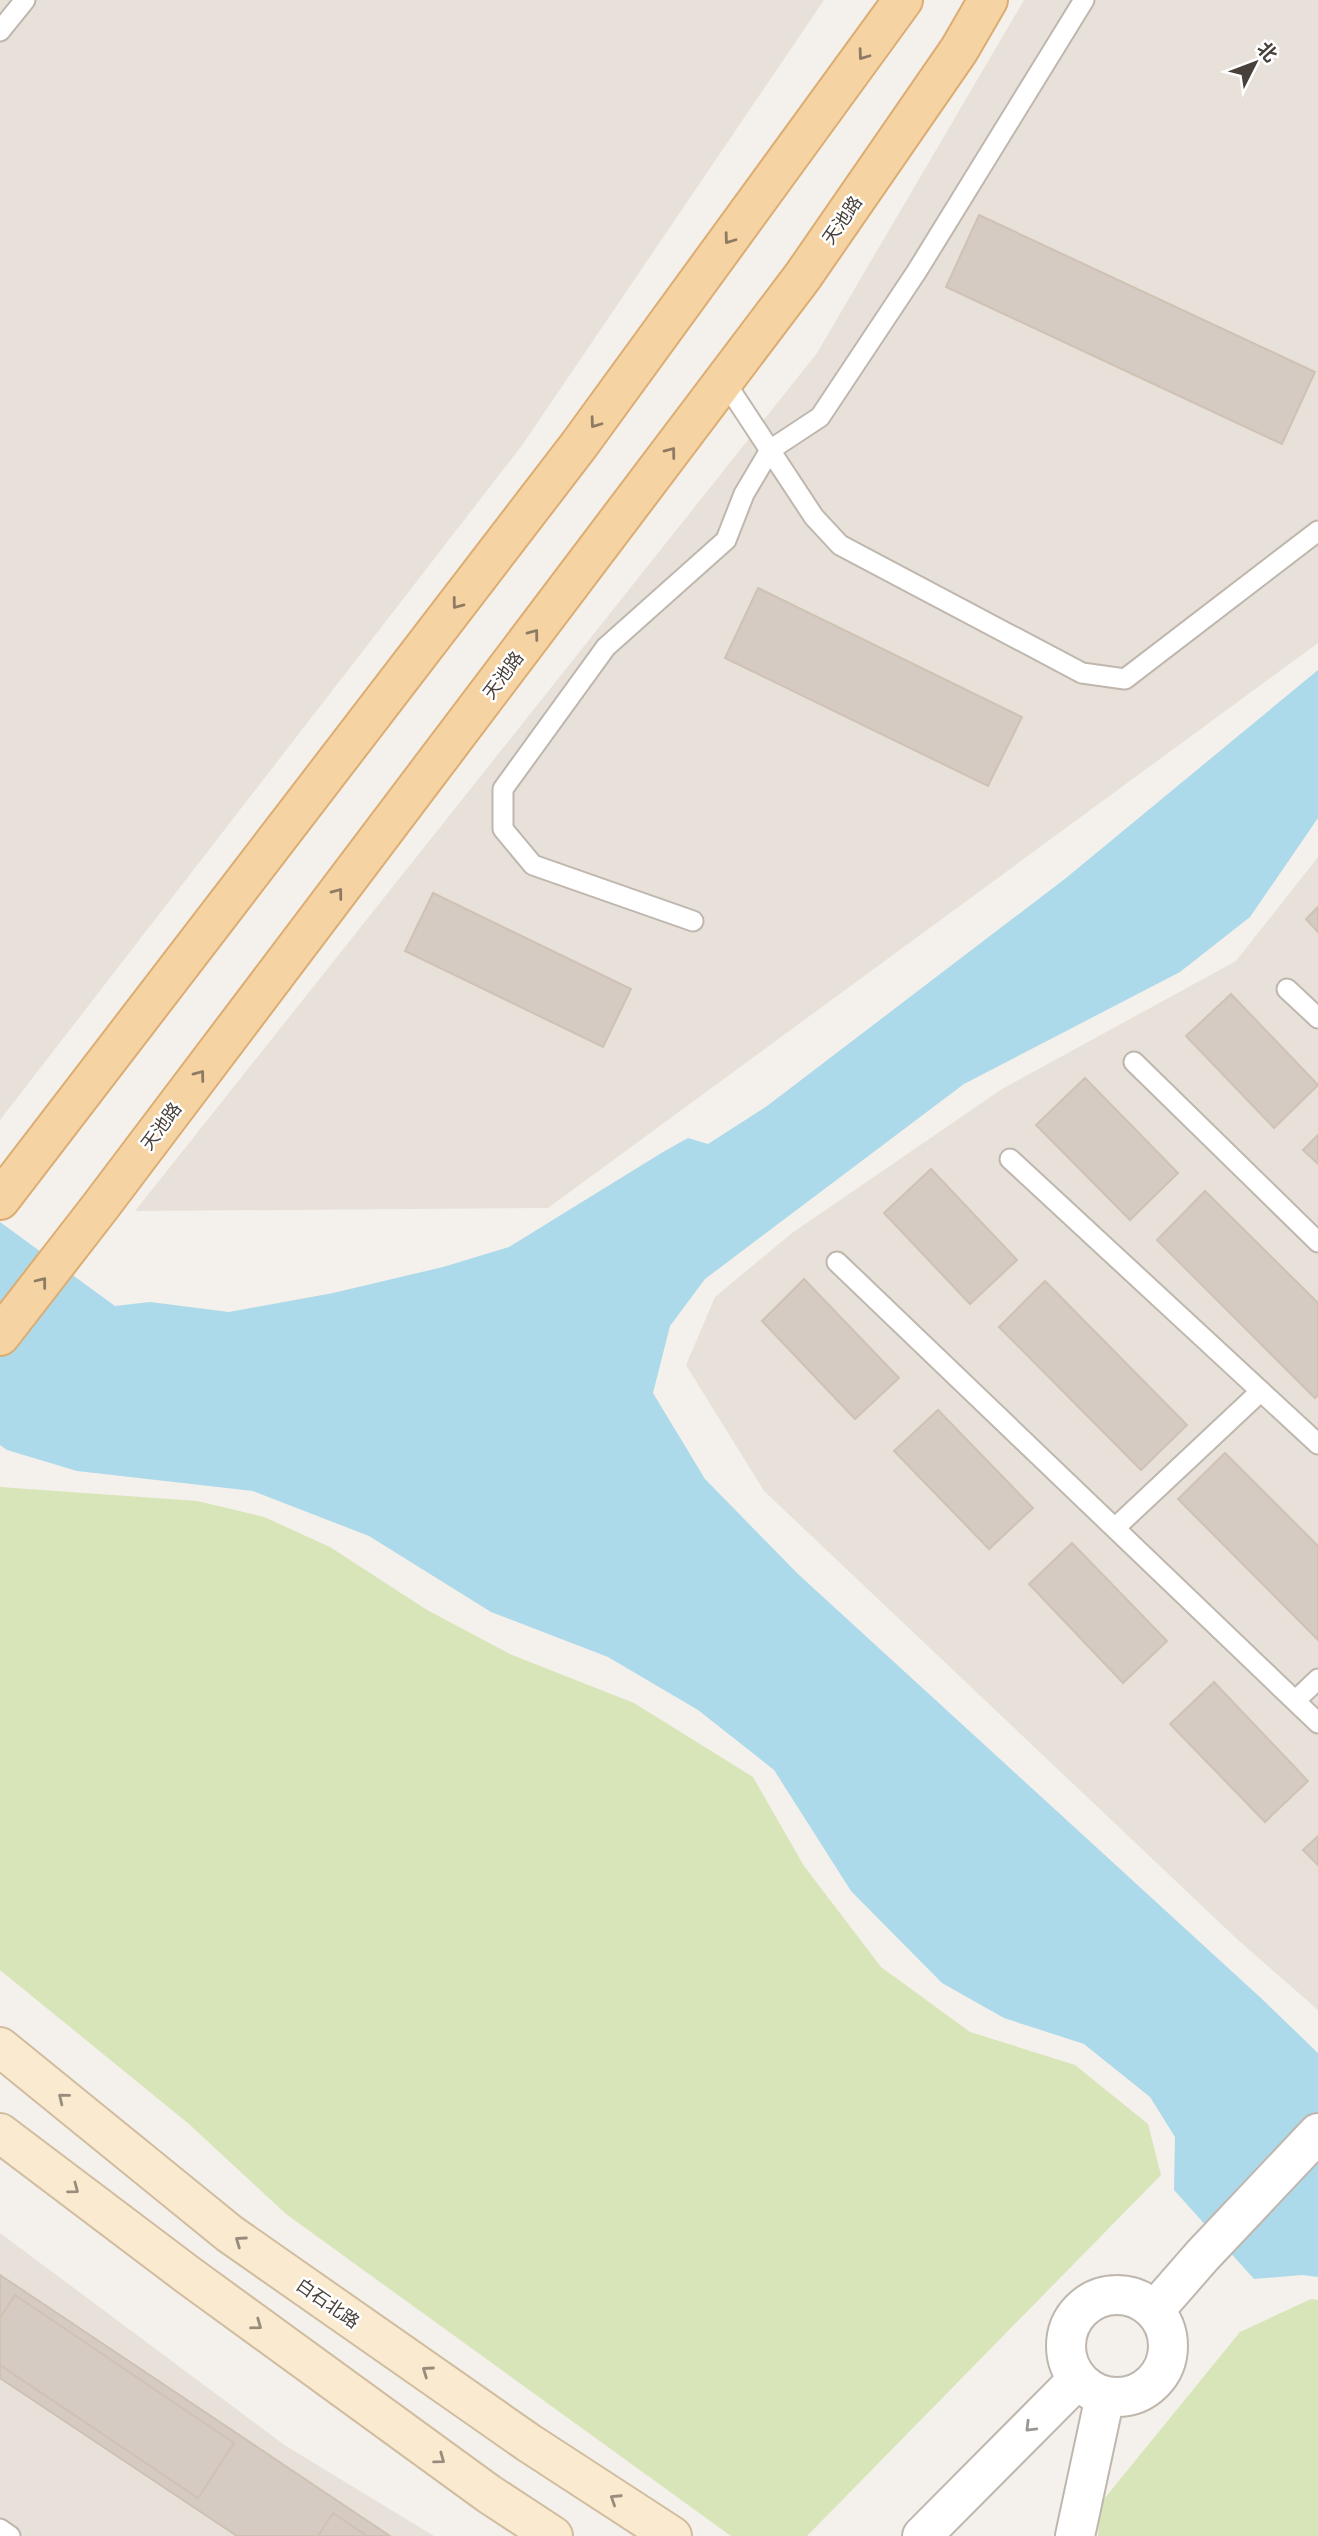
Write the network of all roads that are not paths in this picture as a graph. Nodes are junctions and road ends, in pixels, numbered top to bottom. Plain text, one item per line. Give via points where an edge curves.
1 (25, 0) edge
2 (903, 0) edge
3 (988, 0) edge
4 (1084, 0) edge
5 (0, 31) edge
6 (725, 382) junction
7 (770, 450) junction
8 (1318, 530) edge
9 (693, 921) dead end
10 (1287, 989) dead end
11 (1318, 1018) edge
12 (1134, 1062) dead end
13 (1010, 1159) dead end
14 (0, 1200) edge
15 (1318, 1242) edge
16 (837, 1262) dead end
17 (0, 1336) edge
18 (1261, 1391) junction
19 (1318, 1444) edge
20 (1115, 1528) junction
21 (1318, 1679) edge
22 (1295, 1701) junction
23 (1318, 1723) edge
24 (0, 2047) edge
25 (0, 2133) edge
26 (1318, 2133) edge
27 (1154, 2311) junction
28 (1092, 2387) junction
29 (0, 2529) edge
30 (10, 2536) edge
31 (553, 2536) edge
32 (672, 2536) edge
33 (922, 2536) edge
34 (1075, 2536) edge

1 - 5 lane
2 -> 14 main road via 579,445
3 - 6 main road, 天池路 via 905,129
4 - 7 lane via 917,271 820,417
6 - 7 lane
17 -> 6 main road, 天池路
7 - 8 lane via 814,517 841,545 1082,673 1125,679
7 - 9 lane via 744,494 726,540 606,648 503,789 503,829 533,865
10 - 11 lane
12 - 15 lane
13 - 18 lane
16 - 20 lane
18 - 19 lane
18 - 20 lane
20 - 22 lane
21 - 22 lane
22 - 23 lane
32 -> 24 main road, 白石北路 via 529,2443 230,2234
25 -> 31 main road via 211,2292
26 - 27 street
27 - 28 street via 1167,2339 1162,2371 1138,2393 1122,2397
27 - 28 street via 1123,2295 1089,2302 1076,2314 1068,2330 1069,2364
28 -> 33 street
28 - 34 street
29 - 30 lane

